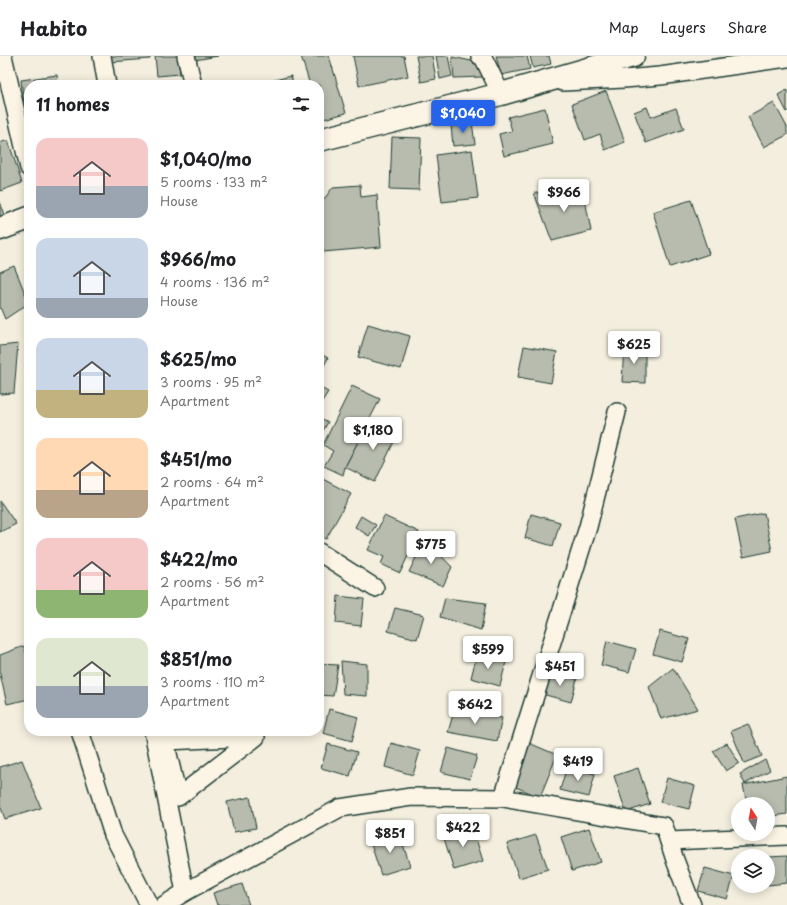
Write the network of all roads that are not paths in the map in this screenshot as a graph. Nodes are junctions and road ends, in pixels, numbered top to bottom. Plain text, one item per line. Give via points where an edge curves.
1 (3, 56) edge
2 (102, 56) edge
3 (186, 56) edge
4 (480, 56) edge
5 (633, 56) edge
6 (787, 58) edge
7 (591, 62) edge
8 (105, 80) edge
9 (192, 80) edge
10 (536, 84) junction
11 (501, 94) junction
12 (324, 139) edge
13 (24, 146) edge
14 (24, 220) edge
15 (0, 229) edge
16 (618, 412) dead end
17 (324, 555) edge
18 (375, 588) dead end
19 (82, 736) edge
20 (154, 736) edge
21 (178, 797) junction
22 (502, 798) junction
23 (169, 815) junction
24 (787, 836) edge
25 (669, 841) junction
26 (185, 892) junction
27 (150, 905) edge
28 (164, 905) edge
29 (692, 905) edge

1 - 13 street
2 - 8 street
3 - 9 street
4 - 11 street via 483,57
5 - 7 main road
6 - 10 street via 660,76
7 - 10 main road
10 - 11 main road
11 - 12 main road
14 - 15 main road
16 - 22 street via 588,527
17 - 18 street
19 - 27 street via 113,835
20 - 23 street
21 - 21 street via 250,741 256,737 165,741
21 - 23 street
22 - 25 street via 664,826
22 - 26 street via 411,798 340,808
23 - 26 street
24 - 25 street
25 - 29 street
26 - 28 street

